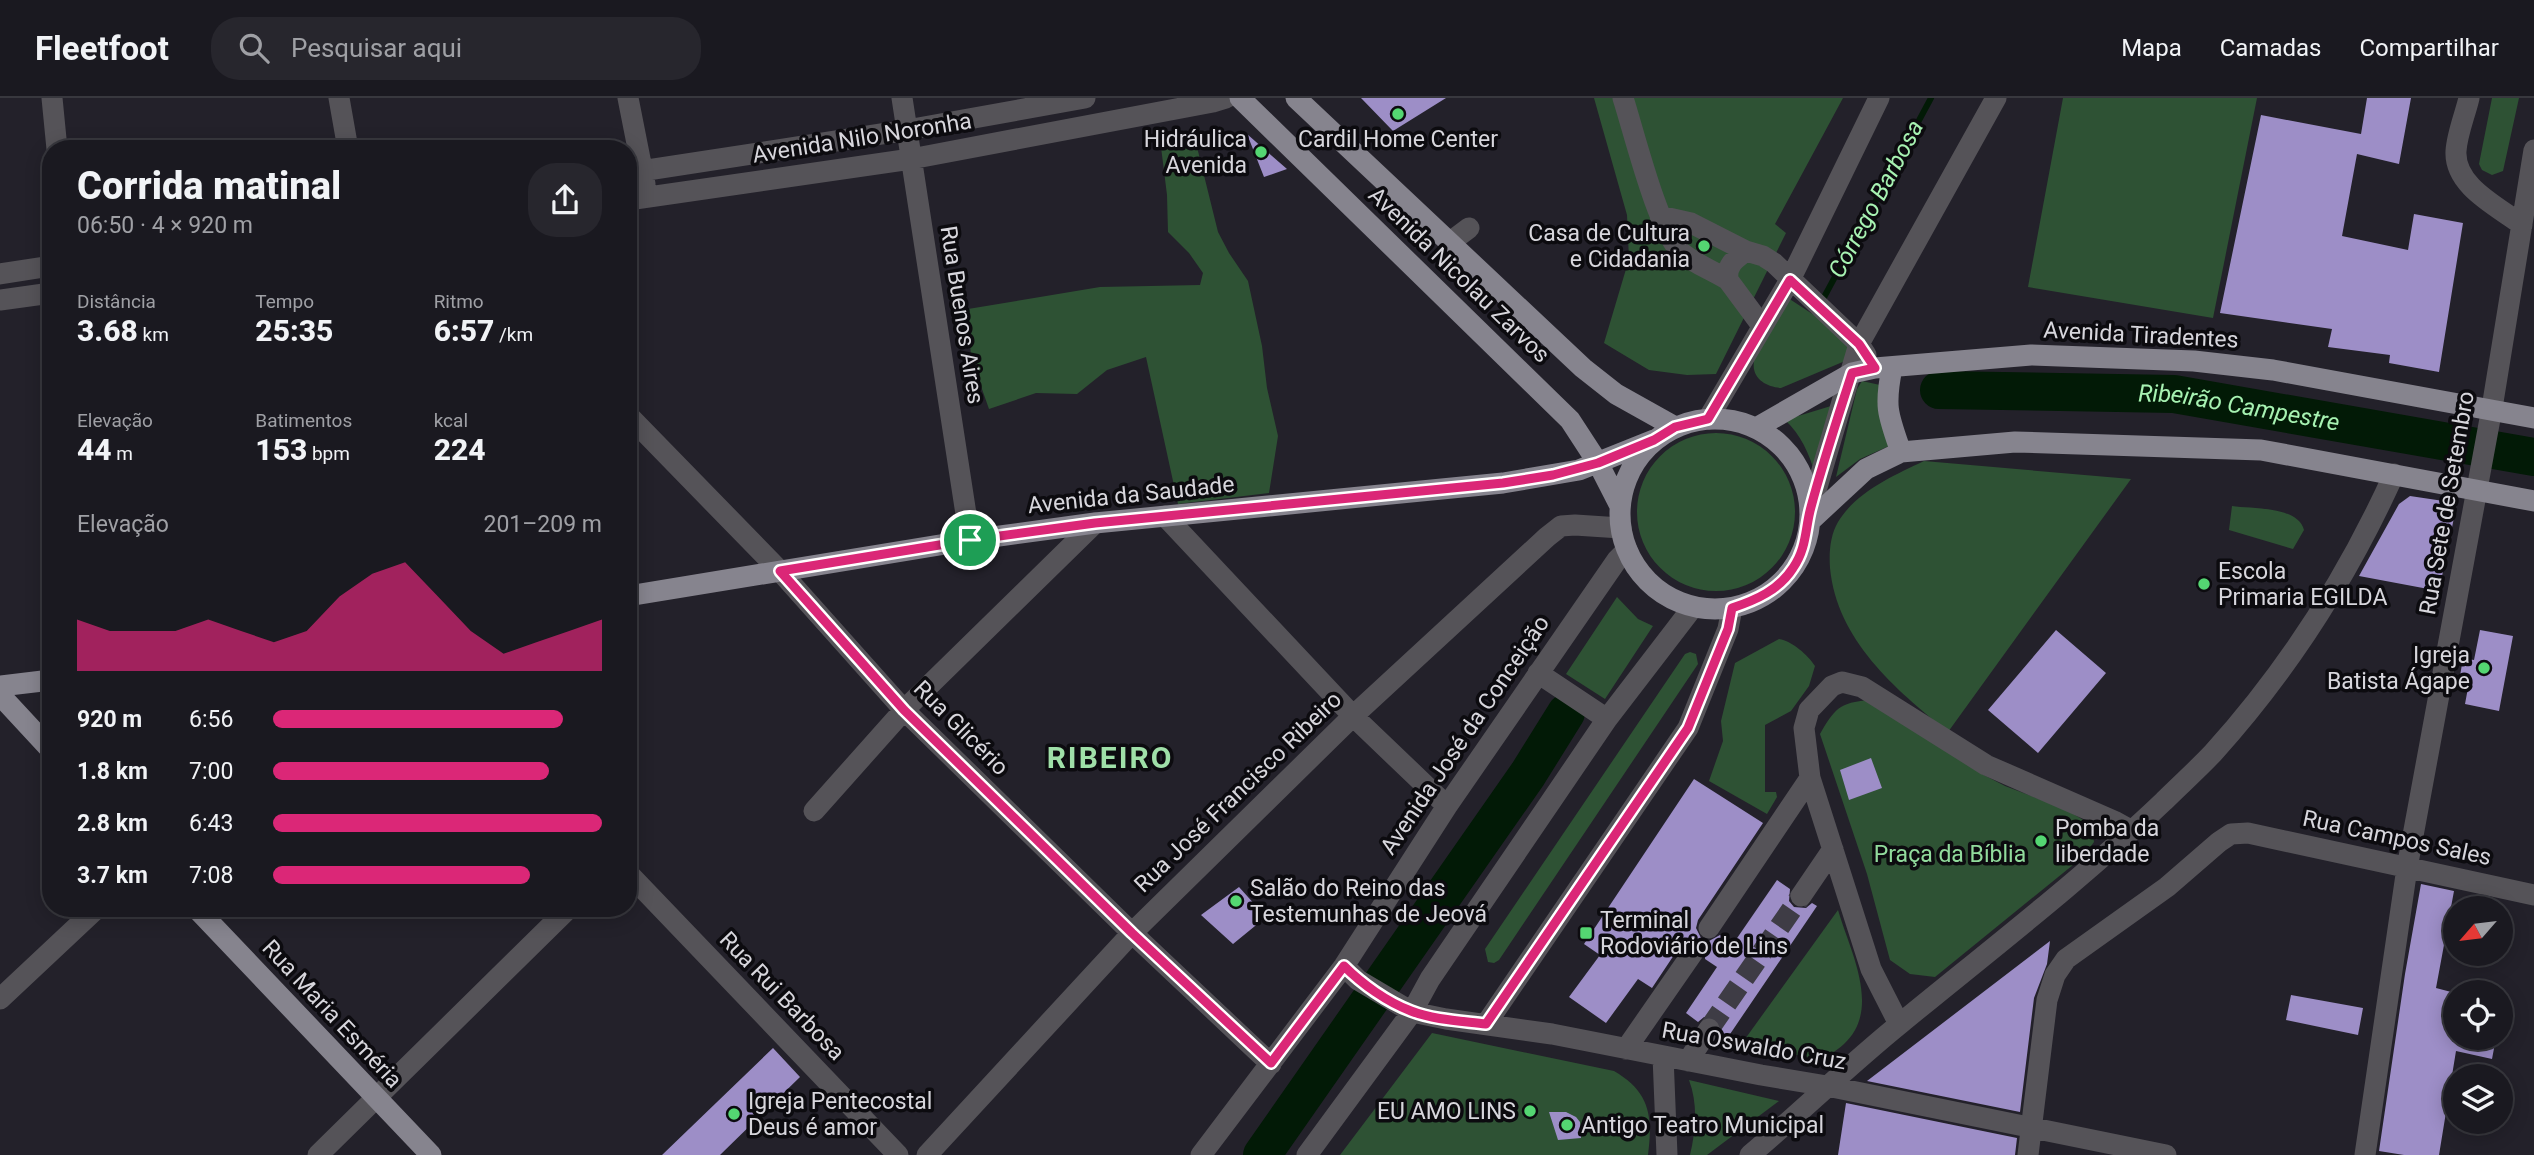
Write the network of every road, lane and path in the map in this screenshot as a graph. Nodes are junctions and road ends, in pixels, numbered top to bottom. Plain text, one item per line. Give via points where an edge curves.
1 (52, 98) edge
2 (339, 98) edge
3 (628, 98) edge
4 (902, 98) edge
5 (1085, 98) edge
6 (1226, 98) edge
7 (1240, 98) edge
8 (1296, 98) edge
9 (1623, 98) edge
10 (1879, 98) edge
11 (1996, 98) edge
12 (2469, 98) edge
13 (907, 130) junction
14 (56, 140) edge
15 (346, 140) edge
16 (632, 140) edge
17 (2534, 150) edge
18 (911, 159) junction
19 (637, 172) edge
20 (639, 198) edge
21 (1660, 216) junction
22 (1691, 223) junction
23 (2522, 225) junction
24 (1469, 228) dead end
25 (1449, 243) junction
26 (1675, 245) junction
27 (1746, 251) junction
28 (42, 267) edge
29 (0, 274) edge
30 (1728, 280) junction
31 (1790, 280) junction
32 (42, 294) edge
33 (0, 300) edge
34 (1762, 326) junction
35 (1859, 344) junction
36 (1884, 368) junction
37 (1852, 373) junction
38 (2490, 416) junction
39 (2534, 418) edge
40 (1708, 419) junction
41 (637, 424) edge
42 (1675, 427) junction
43 (1756, 428) junction
44 (1654, 440) junction
45 (1901, 452) junction
46 (1598, 463) junction
47 (2394, 474) junction
48 (2477, 481) junction
49 (2534, 501) edge
50 (1620, 506) junction
51 (1165, 516) junction
52 (1810, 516) junction
53 (1095, 523) junction
54 (1621, 528) junction
55 (970, 540) junction
56 (1627, 550) junction
57 (780, 571) junction
58 (637, 595) edge
59 (1693, 607) junction
60 (1732, 608) junction
61 (1538, 673) junction
62 (42, 681) edge
63 (0, 686) edge
64 (0, 695) edge
65 (904, 710) junction
66 (1353, 716) junction
67 (1607, 719) junction
68 (42, 740) edge
69 (1810, 778) junction
70 (1447, 806) junction
71 (814, 811) dead end
72 (2132, 831) junction
73 (1833, 849) junction
74 (2407, 868) junction
75 (637, 882) edge
76 (2534, 895) edge
77 (1801, 896) tunnel mouth
78 (87, 917) edge
79 (204, 917) edge
80 (560, 917) edge
81 (1709, 928) dead end
82 (1132, 933) junction
83 (1693, 951) dead end
84 (1351, 973) junction
85 (0, 999) edge
86 (1403, 1007) junction
87 (1486, 1024) junction
88 (1899, 1024) junction
89 (1709, 1029) tunnel mouth
90 (1626, 1049) junction
91 (1663, 1056) junction
92 (1688, 1061) junction
93 (1271, 1063) junction
94 (1827, 1086) junction
95 (374, 1098) junction
96 (2032, 1126) junction
97 (318, 1155) edge
98 (431, 1155) edge
99 (898, 1155) edge
100 (928, 1155) edge
101 (1200, 1155) edge
102 (1307, 1155) edge
103 (1667, 1155) edge
104 (1750, 1155) edge
105 (2028, 1155) edge
106 (2166, 1155) edge
107 (2365, 1155) edge

1 - 14 street
2 - 15 street
3 - 16 street
4 - 13 street, Rua Buenos Aires
5 - 13 street, Avenida Nilo Noronha
6 - 18 street, Avenida Nilo Noronha
7 - 46 main road, Avenida Nicolau Zarvos via 1570,420
8 - 25 main road, Avenida Nicolau Zarvos
9 - 21 street
10 - 31 street
11 - 35 street
12 - 23 street via 2456,150 2458,167 2464,181
13 - 18 street, Rua Buenos Aires
13 - 19 street, Avenida Nilo Noronha
17 - 23 street, Rua Sete de Setembro
18 - 20 street, Avenida Nilo Noronha
18 - 55 street, Rua Buenos Aires
21 - 22 street
21 - 26 street
22 - 26 street
22 - 27 street
23 - 38 street, Rua Sete de Setembro
24 - 25 street
25 - 42 main road, Avenida Nicolau Zarvos via 1583,368 1616,394
26 - 30 street
27 - 30 street via 1731,265
27 - 31 street via 1774,263
28 - 29 street
30 - 34 street
31 - 34 street
31 - 35 street
32 - 33 street
34 - 40 street
35 - 36 street
35 - 37 street
36 - 37 main road, Avenida Tiradentes
36 - 38 main road, Avenida Tiradentes via 2031,355 2194,362 2273,370
36 - 45 main road via 1889,418
37 - 43 main road, Avenida Tiradentes
37 - 52 street
38 - 39 main road, Avenida Tiradentes
38 - 48 street, Rua Sete de Setembro
40 - 42 main road
40 - 43 main road
41 - 57 street, Rua Glicério
42 - 44 main road
43 - 52 main road via 1777,442 1794,462 1805,485
44 - 46 main road, Avenida da Saudade
44 - 50 main road via 1625,481
45 - 47 main road via 2015,442 2262,450
45 - 52 main road via 1866,469
46 - 50 main road, Avenida Nicolau Zarvos
46 - 51 main road, Avenida da Saudade via 1503,483
47 - 48 main road
47 - 72 street via 2349,564 2266,690 2212,754
48 - 49 main road
48 - 74 street, Rua Sete de Setembro
50 - 54 main road
51 - 53 main road, Avenida da Saudade
51 - 66 street
52 - 60 main road via 1805,546 1793,568 1776,587
53 - 55 main road, Avenida da Saudade
53 - 65 street
54 - 56 main road
54 - 66 street, Rua José Francisco Ribeiro via 1561,526
55 - 57 main road, Avenida da Saudade
56 - 59 main road via 1653,587
56 - 61 street, Avenida José da Conceição
57 - 58 main road, Avenida da Saudade
57 - 65 street, Rua Glicério
59 - 60 main road
59 - 67 street
60 - 87 street via 1688,728
61 - 67 street
61 - 70 street, Avenida José da Conceição
62 - 63 main road
64 - 68 main road
65 - 71 street
65 - 82 street, Rua Glicério
66 - 70 street
66 - 82 street, Rua José Francisco Ribeiro
67 - 86 street via 1430,979
69 - 72 street via 1804,728 1809,710 1842,682 1863,687 1986,765
69 - 73 street
69 - 81 street
70 - 84 street, Avenida José da Conceição
72 - 88 street
73 - 77 street
73 - 88 street via 1871,969
74 - 76 street, Rua Campos Sales
74 - 96 street, Rua Campos Sales via 2248,833 2231,834 2219,842 2167,887 2066,960 2055,975 2047,1000
74 - 107 street, Rua Sete de Setembro
75 - 99 street, Rua Rui Barbosa
78 - 85 street
79 - 95 main road, Rua Maria Esméria
80 - 95 street
82 - 93 street, Rua Glicério
82 - 100 street, Rua José Francisco Ribeiro
83 - 90 street
84 - 86 street, Rua Oswaldo Cruz
84 - 93 street, Avenida José da Conceição
86 - 87 street, Rua Oswaldo Cruz
86 - 102 street
87 - 90 street, Rua Oswaldo Cruz
88 - 94 street
89 - 92 street
90 - 91 street, Rua Oswaldo Cruz
91 - 92 street, Rua Oswaldo Cruz
91 - 103 street
92 - 94 street, Rua Oswaldo Cruz
93 - 101 street, Avenida José da Conceição
94 - 96 street, Rua Oswaldo Cruz
94 - 104 street
95 - 97 street
95 - 98 main road, Rua Maria Esméria
96 - 105 street
96 - 106 street, Rua Oswaldo Cruz

